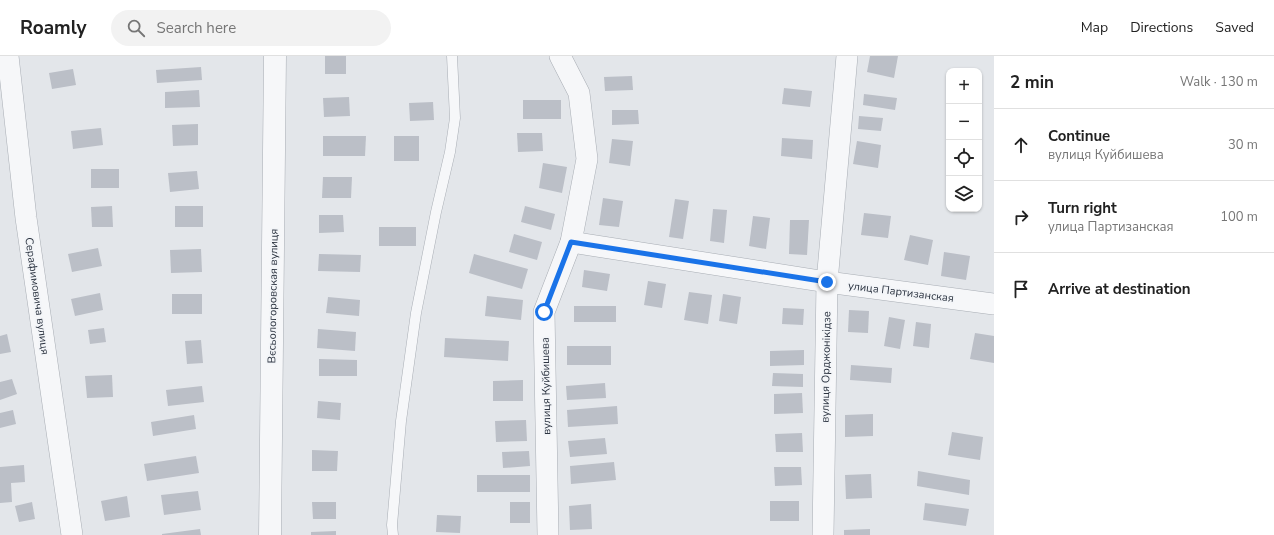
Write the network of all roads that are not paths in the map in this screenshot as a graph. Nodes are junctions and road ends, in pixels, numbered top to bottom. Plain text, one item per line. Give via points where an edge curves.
1 (8, 56) edge
2 (275, 56) edge
3 (452, 56) edge
4 (560, 56) edge
5 (847, 56) edge
6 (571, 242) junction
7 (827, 282) junction
8 (994, 304) edge
9 (72, 535) edge
10 (270, 535) edge
11 (393, 535) edge
12 (548, 535) edge
13 (823, 535) edge

1 - 9 street, Серафимовича вулиця via 26,218
2 - 10 street, Вєсьологоровская вулиця
3 - 11 lane via 455,118 416,313 401,421
4 - 6 street, вулиця Куйбишева via 579,93 586,159
5 - 7 street, вулиця Орджонікідзе
6 - 7 street, улица Партизанская
6 - 12 street, вулиця Куйбишева via 544,312
7 - 8 street, улица Партизанская
7 - 13 street, вулиця Орджонікідзе

